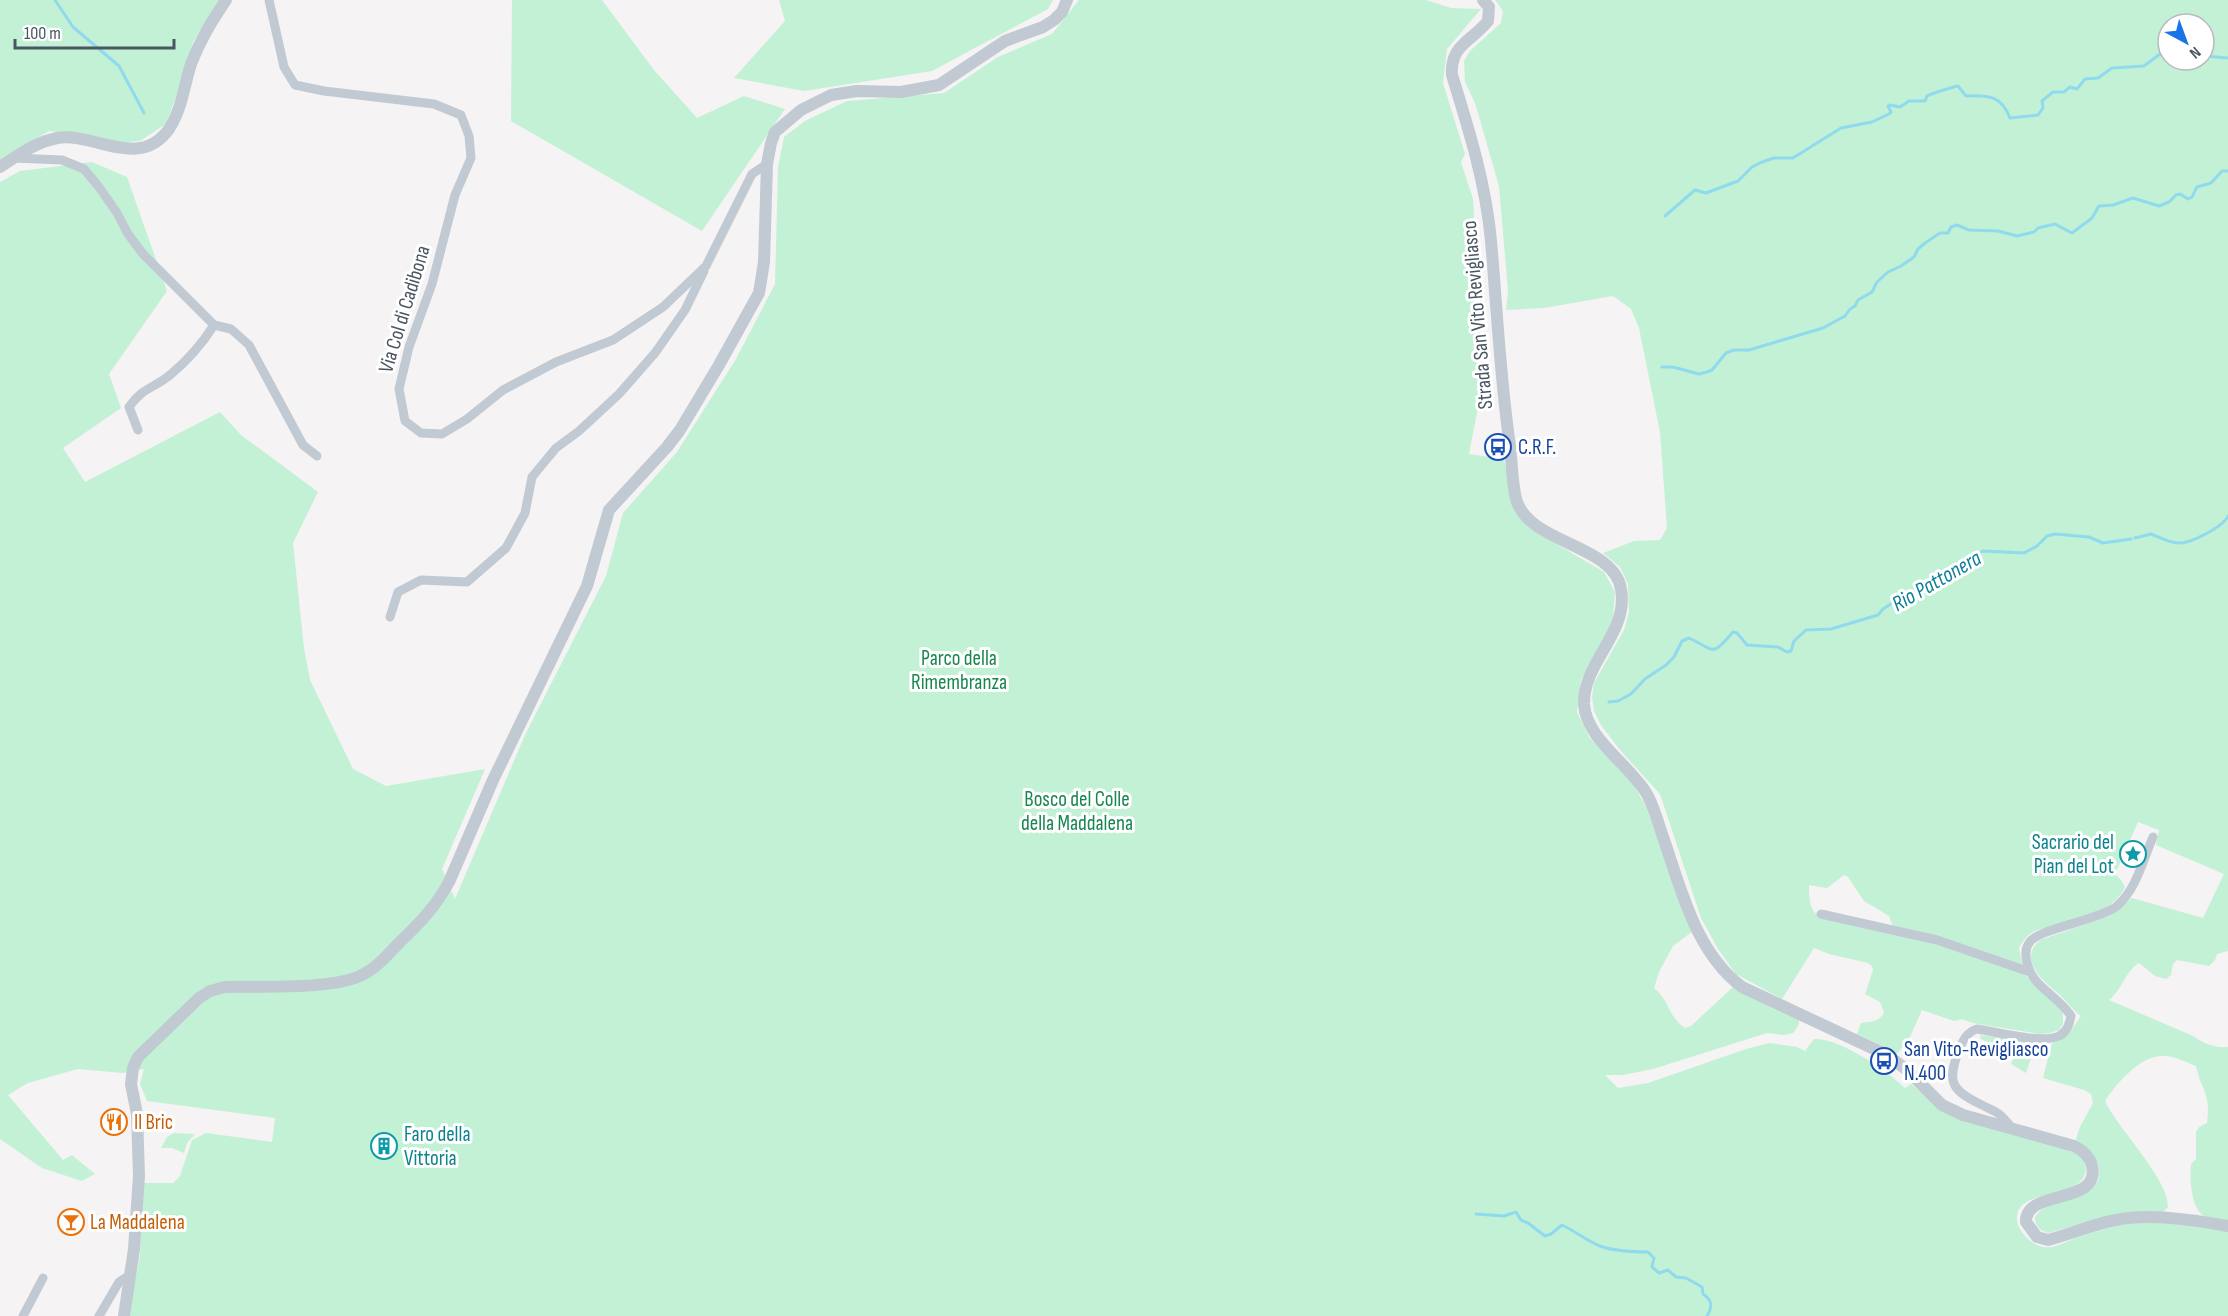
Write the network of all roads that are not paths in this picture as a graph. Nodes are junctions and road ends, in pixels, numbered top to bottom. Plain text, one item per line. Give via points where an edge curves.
1 (226, 0) edge
2 (269, 0) edge
3 (1067, 0) edge
4 (1483, 0) edge
5 (14, 158) junction
6 (767, 164) junction
7 (0, 167) edge
8 (706, 266) junction
9 (214, 325) junction
10 (138, 430) dead end
11 (317, 456) dead end
12 (390, 617) dead end
13 (2153, 837) dead end
14 (1821, 914) dead end
15 (2030, 972) junction
16 (2012, 1128) junction
17 (2228, 1226) edge
18 (130, 1275) junction
19 (43, 1278) dead end
20 (23, 1316) edge
21 (99, 1316) edge
22 (124, 1316) edge

1 - 5 street via 206,28 179,111 155,143 135,150 56,138
2 - 8 street, Via Col di Cadibona via 284,67 295,85 434,104 460,115 469,136 471,158 455,195 399,389 405,421 421,433 442,434 504,390 556,362 613,340 663,307
3 - 6 street via 1054,21 1005,41 939,85 901,92 857,91 819,99 775,132
4 - 16 street, Strada San Vito Revigliasco via 1489,7 1488,21 1456,51 1452,75 1485,195 1499,363 1518,502 1532,521 1610,567 1621,587 1614,632 1587,679 1584,704 1589,724 1647,795 1696,926 1708,952 1727,976 1742,987 1887,1055 1942,1105
5 - 7 street
5 - 9 street via 62,160 84,169 143,254
6 - 8 street, Via Col di Cadibona via 752,174
6 - 18 street via 764,262 759,292 680,430 609,510 588,586 438,902 423,921 362,976 336,983 225,987 210,991 138,1057 131,1076 140,1154
8 - 12 street, Via Col di Cadibona via 685,310 655,353 619,394 556,448 532,477 525,513 506,548 467,582 421,580 398,592
9 - 10 street via 168,377 138,394 129,407
9 - 11 street via 231,329 249,345 303,446
13 - 15 street via 2129,892 2116,906 2107,913 2033,938 2026,951
14 - 15 street, Strada San Vito Revigliasco via 1937,940
15 - 16 street, Strada San Vito Revigliasco via 2066,1008 2071,1016 2067,1029 2061,1035 2040,1038 1970,1031 1951,1075 1956,1089 1999,1114
16 - 17 street, Strada San Vito Revigliasco via 2074,1146 2086,1155 2092,1167 2091,1180 2080,1190 2037,1204 2028,1212 2028,1227 2042,1239 2130,1218 2185,1219
18 - 21 street via 119,1282
18 - 22 street
19 - 20 street

